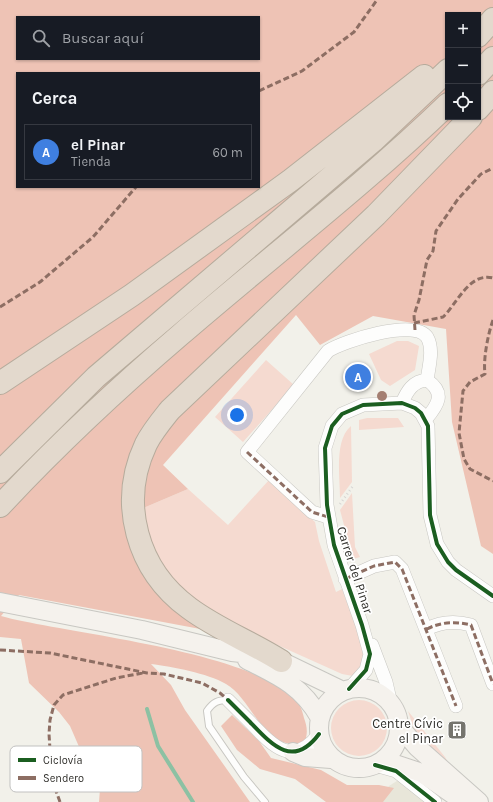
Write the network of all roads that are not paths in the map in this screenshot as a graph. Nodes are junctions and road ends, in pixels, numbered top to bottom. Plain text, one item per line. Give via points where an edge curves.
1 (493, 19) edge
2 (481, 33) edge
3 (493, 58) edge
4 (445, 61) edge
5 (481, 71) edge
6 (445, 73) edge
7 (493, 92) edge
8 (481, 106) edge
9 (445, 107) edge
10 (468, 120) edge
11 (427, 380) junction
12 (0, 383) edge
13 (402, 403) junction
14 (426, 419) junction
15 (0, 472) edge
16 (0, 506) edge
17 (328, 517) junction
18 (345, 579) junction
19 (493, 596) edge
20 (0, 602) edge
21 (362, 625) junction
22 (427, 629) junction
23 (232, 652) junction
24 (281, 661) junction
25 (493, 684) edge
26 (346, 690) junction
27 (228, 700) joint
28 (391, 704) junction
29 (456, 706) dead end
30 (320, 726) junction
31 (399, 726) junction
32 (293, 752) junction
33 (332, 759) junction
34 (379, 762) junction
35 (265, 802) edge
36 (435, 802) edge
37 (463, 802) edge
38 (479, 802) edge

1 - 2 highway
3 - 5 highway
4 - 12 highway via 292,180 132,296
6 - 15 highway via 373,142 96,378
7 - 8 highway
9 - 16 highway via 384,164 120,387
10 - 24 highway via 376,215 175,405 152,434 141,458 134,490 133,518 141,549 158,578 178,600 204,618 252,642
11 - 13 street via 414,383
11 - 14 street via 436,388 439,399
11 - 17 street, Carrer del Pinar via 431,351 426,337 421,332 406,329 347,342 328,352 246,452 312,512
13 - 14 street via 415,408
13 - 17 street, Carrer del Pinar via 355,407 342,414 332,426 325,448
14 - 19 street via 430,515 437,544 456,570
17 - 18 street, Carrer del Pinar
18 - 21 street, Carrer del Pinar
18 - 22 street, Carrer del Pinar via 374,566 395,562 402,569
20 - 23 main road via 142,630
21 - 26 street via 370,658 366,670
21 - 28 street via 371,641
22 - 25 street via 459,622 471,626
22 - 29 street, Carrer del Pinar
23 - 24 main road
23 - 30 main road via 293,685 307,698
24 - 26 main road
26 - 28 main road via 372,690
26 - 30 main road via 330,700
27 - 32 street via 272,744 282,750
27 - 35 lane via 212,704 207,711 209,726 244,777
28 - 31 main road
30 - 32 street via 311,744
30 - 33 main road via 324,749
31 - 34 main road via 396,745
31 - 38 main road via 417,747
32 - 33 main road via 305,757
33 - 34 main road via 356,768
34 - 36 street via 396,771
34 - 37 main road via 422,773

